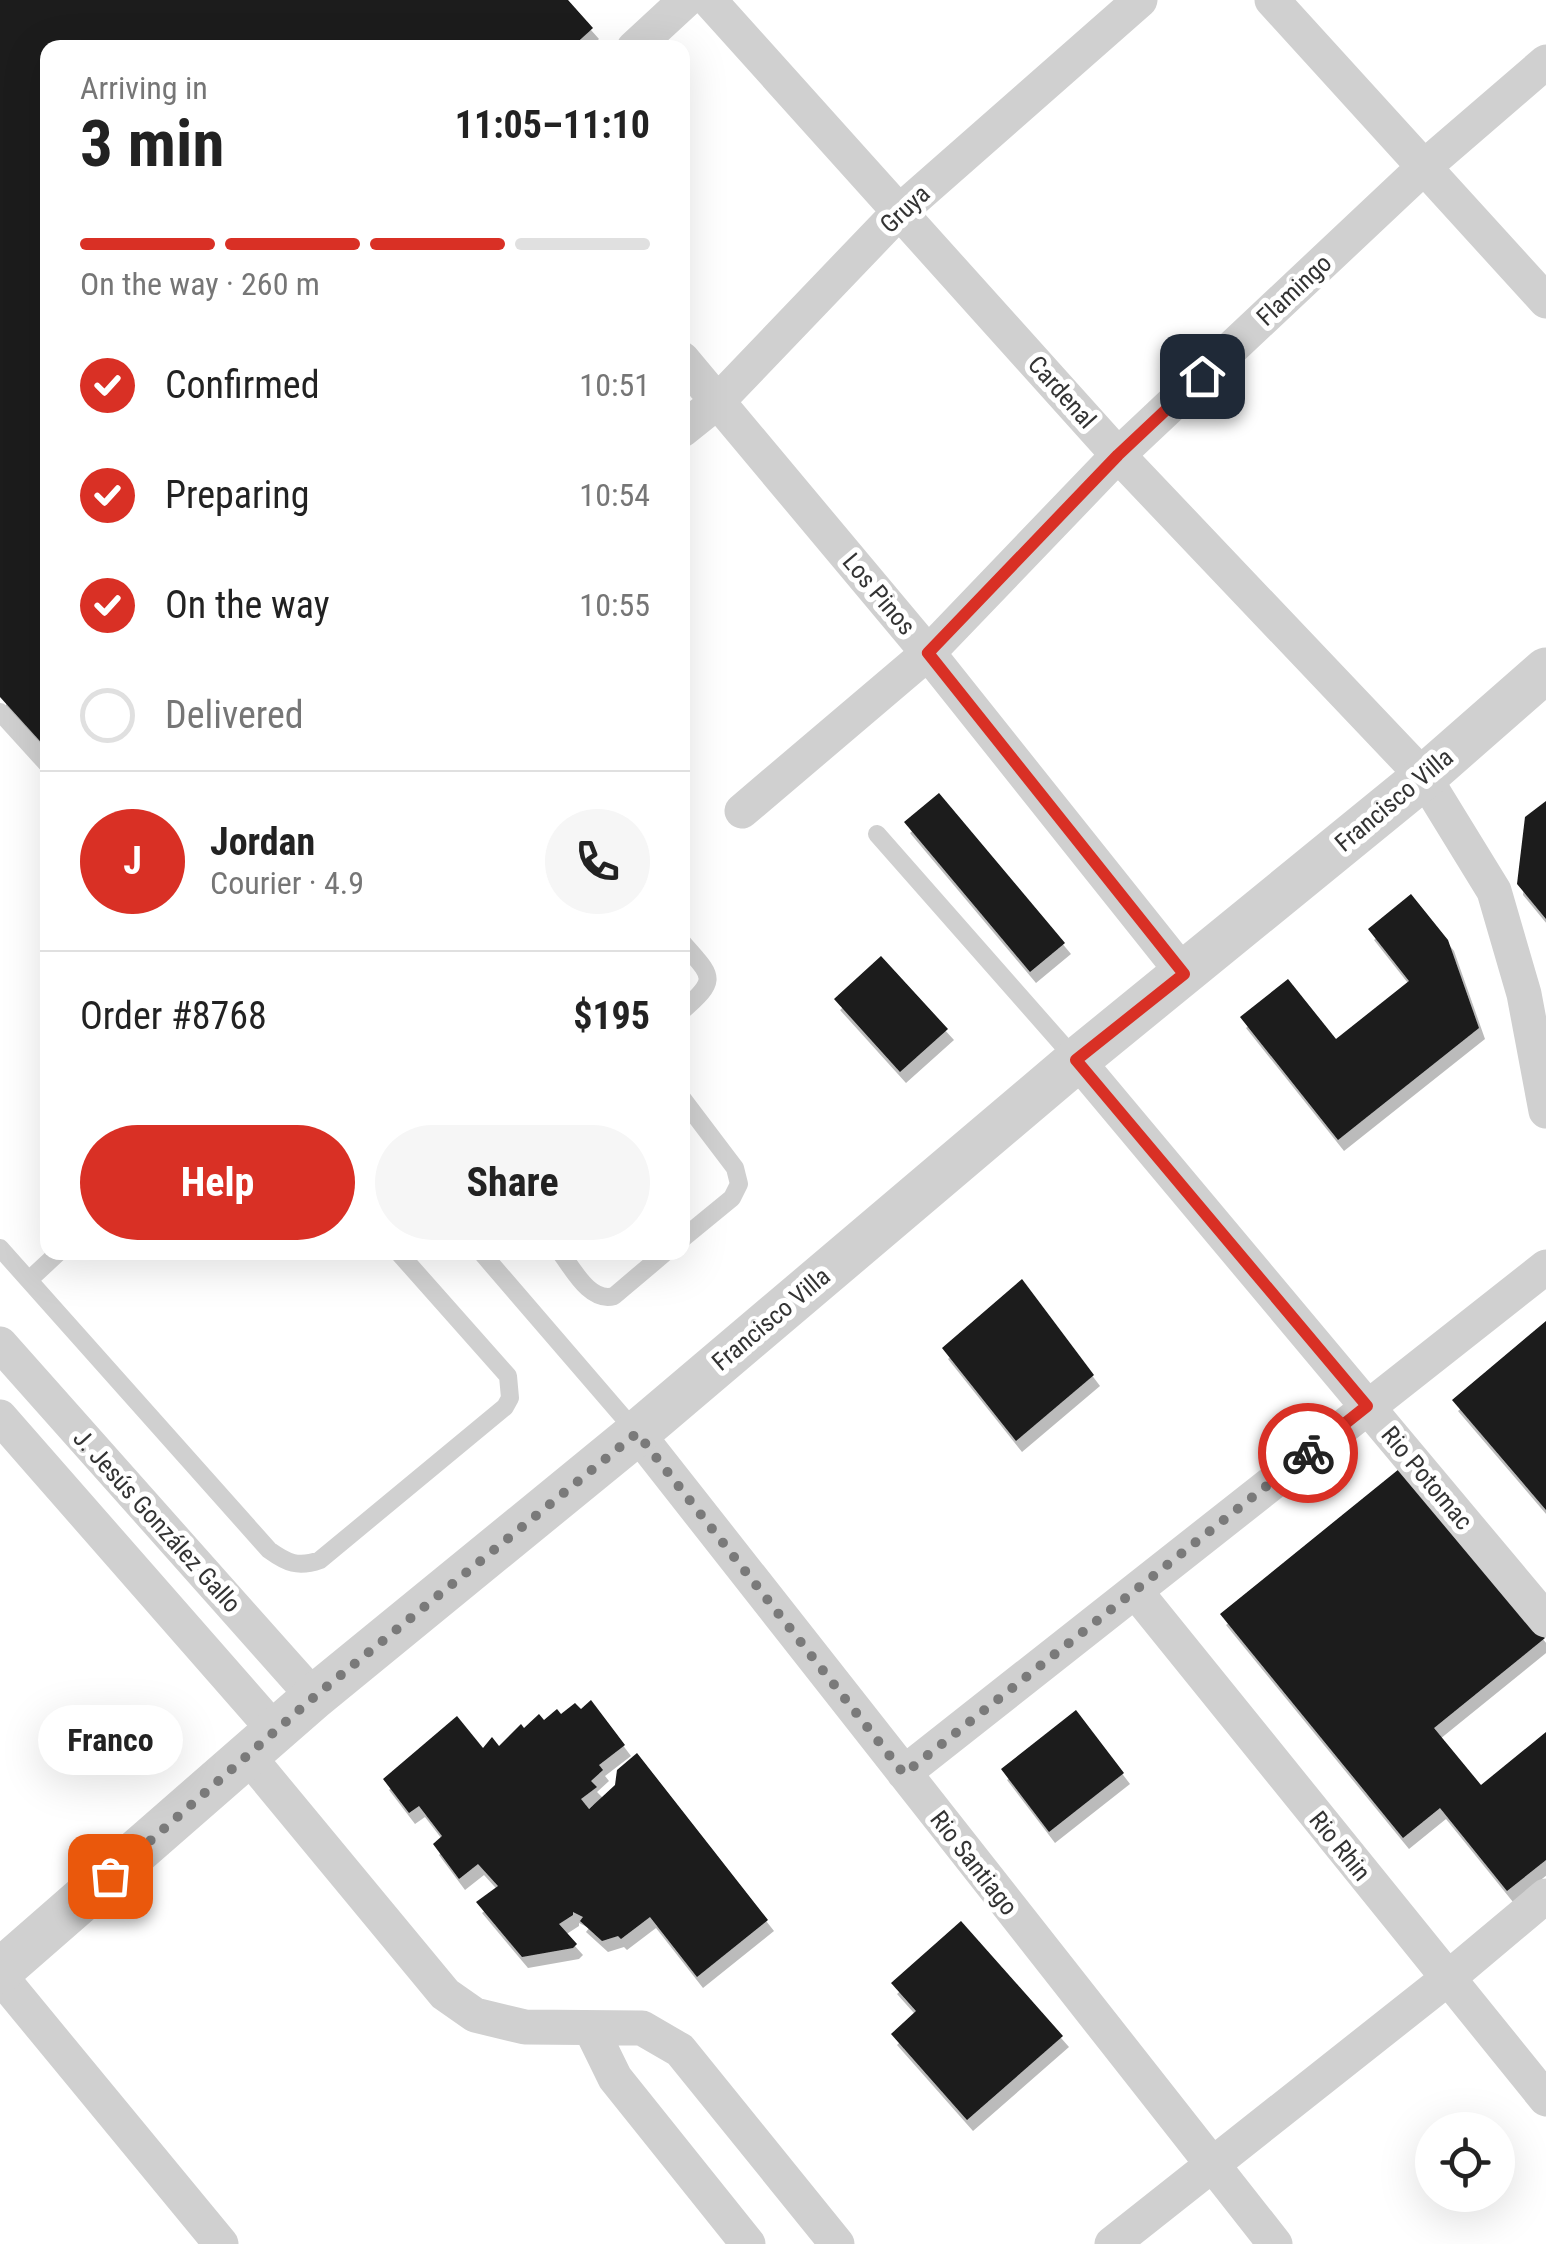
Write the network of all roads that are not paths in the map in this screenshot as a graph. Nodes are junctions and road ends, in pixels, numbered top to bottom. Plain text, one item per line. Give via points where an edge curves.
1 (686, 0) edge
2 (708, 0) edge
3 (1140, 0) edge
4 (1272, 0) edge
5 (643, 40) edge
6 (1546, 62) edge
7 (1423, 168) junction
8 (899, 212) junction
9 (1546, 301) edge
10 (690, 368) edge
11 (717, 402) junction
12 (690, 424) edge
13 (1118, 455) junction
14 (928, 653) junction
15 (1546, 670) edge
16 (0, 712) edge
17 (40, 756) edge
18 (1424, 776) junction
19 (742, 810) dead end
20 (877, 834) dead end
21 (690, 952) edge
22 (1184, 974) junction
23 (690, 1003) edge
24 (1076, 1060) junction
25 (690, 1109) edge
26 (1546, 1111) edge
27 (690, 1232) edge
28 (0, 1248) edge
29 (50, 1260) edge
30 (405, 1260) edge
31 (488, 1260) edge
32 (567, 1260) edge
33 (657, 1260) edge
34 (1546, 1267) edge
35 (29, 1280) junction
36 (0, 1344) edge
37 (1367, 1406) junction
38 (0, 1417) edge
39 (637, 1433) junction
40 (1136, 1592) junction
41 (1546, 1620) edge
42 (314, 1697) junction
43 (262, 1744) junction
44 (904, 1774) junction
45 (1546, 1896) edge
46 (0, 1974) edge
47 (1447, 1978) junction
48 (591, 2029) junction
49 (1546, 2099) edge
50 (1212, 2167) junction
51 (221, 2244) edge
52 (748, 2244) edge
53 (837, 2244) edge
54 (1112, 2244) edge
55 (1274, 2244) edge

1 - 5 street
2 - 8 street, Cardenal
3 - 8 street, Gruya
4 - 7 street
6 - 7 street, Flamingo
7 - 9 street
7 - 13 street, Flamingo
8 - 11 street, Gruya
8 - 13 street, Cardenal
10 - 11 street, Los Pinos
11 - 12 street, Gruya
11 - 14 street, Los Pinos
13 - 14 street, Flamingo
13 - 18 street, Cardenal
14 - 19 street, Flamingo
14 - 22 street, Los Pinos
15 - 18 street, Francisco Villa
16 - 17 lane
18 - 22 street, Francisco Villa
18 - 26 street, Cardenal via 1494,891 1524,994
20 - 24 lane
21 - 23 lane via 709,982
22 - 24 street, Francisco Villa
24 - 37 street, Rio Potomac
24 - 39 street, Francisco Villa
25 - 27 lane via 739,1184 732,1198
28 - 35 lane
29 - 35 lane
30 - 35 lane via 508,1376 510,1398 320,1560 304,1566 269,1550
31 - 39 lane
32 - 33 lane via 604,1299
34 - 37 street
36 - 42 street, J. Jesús González Gallo
37 - 40 street
37 - 41 street, Rio Potomac
38 - 43 street, J. Jesús González Gallo
39 - 42 street, Francisco Villa
39 - 44 street, Rio Santiago
40 - 44 street
40 - 47 street, Rio Rhin
42 - 43 street, Francisco Villa
43 - 46 street, Francisco Villa
43 - 48 street, J. Jesús González Gallo via 445,1994 475,2015 508,2023
44 - 50 street, Rio Santiago
45 - 47 street
46 - 51 street
47 - 49 street, Rio Rhin
47 - 50 street
48 - 52 street via 615,2078
48 - 53 street, J. Jesús González Gallo via 642,2028 680,2050
50 - 54 street
50 - 55 street, Rio Santiago

